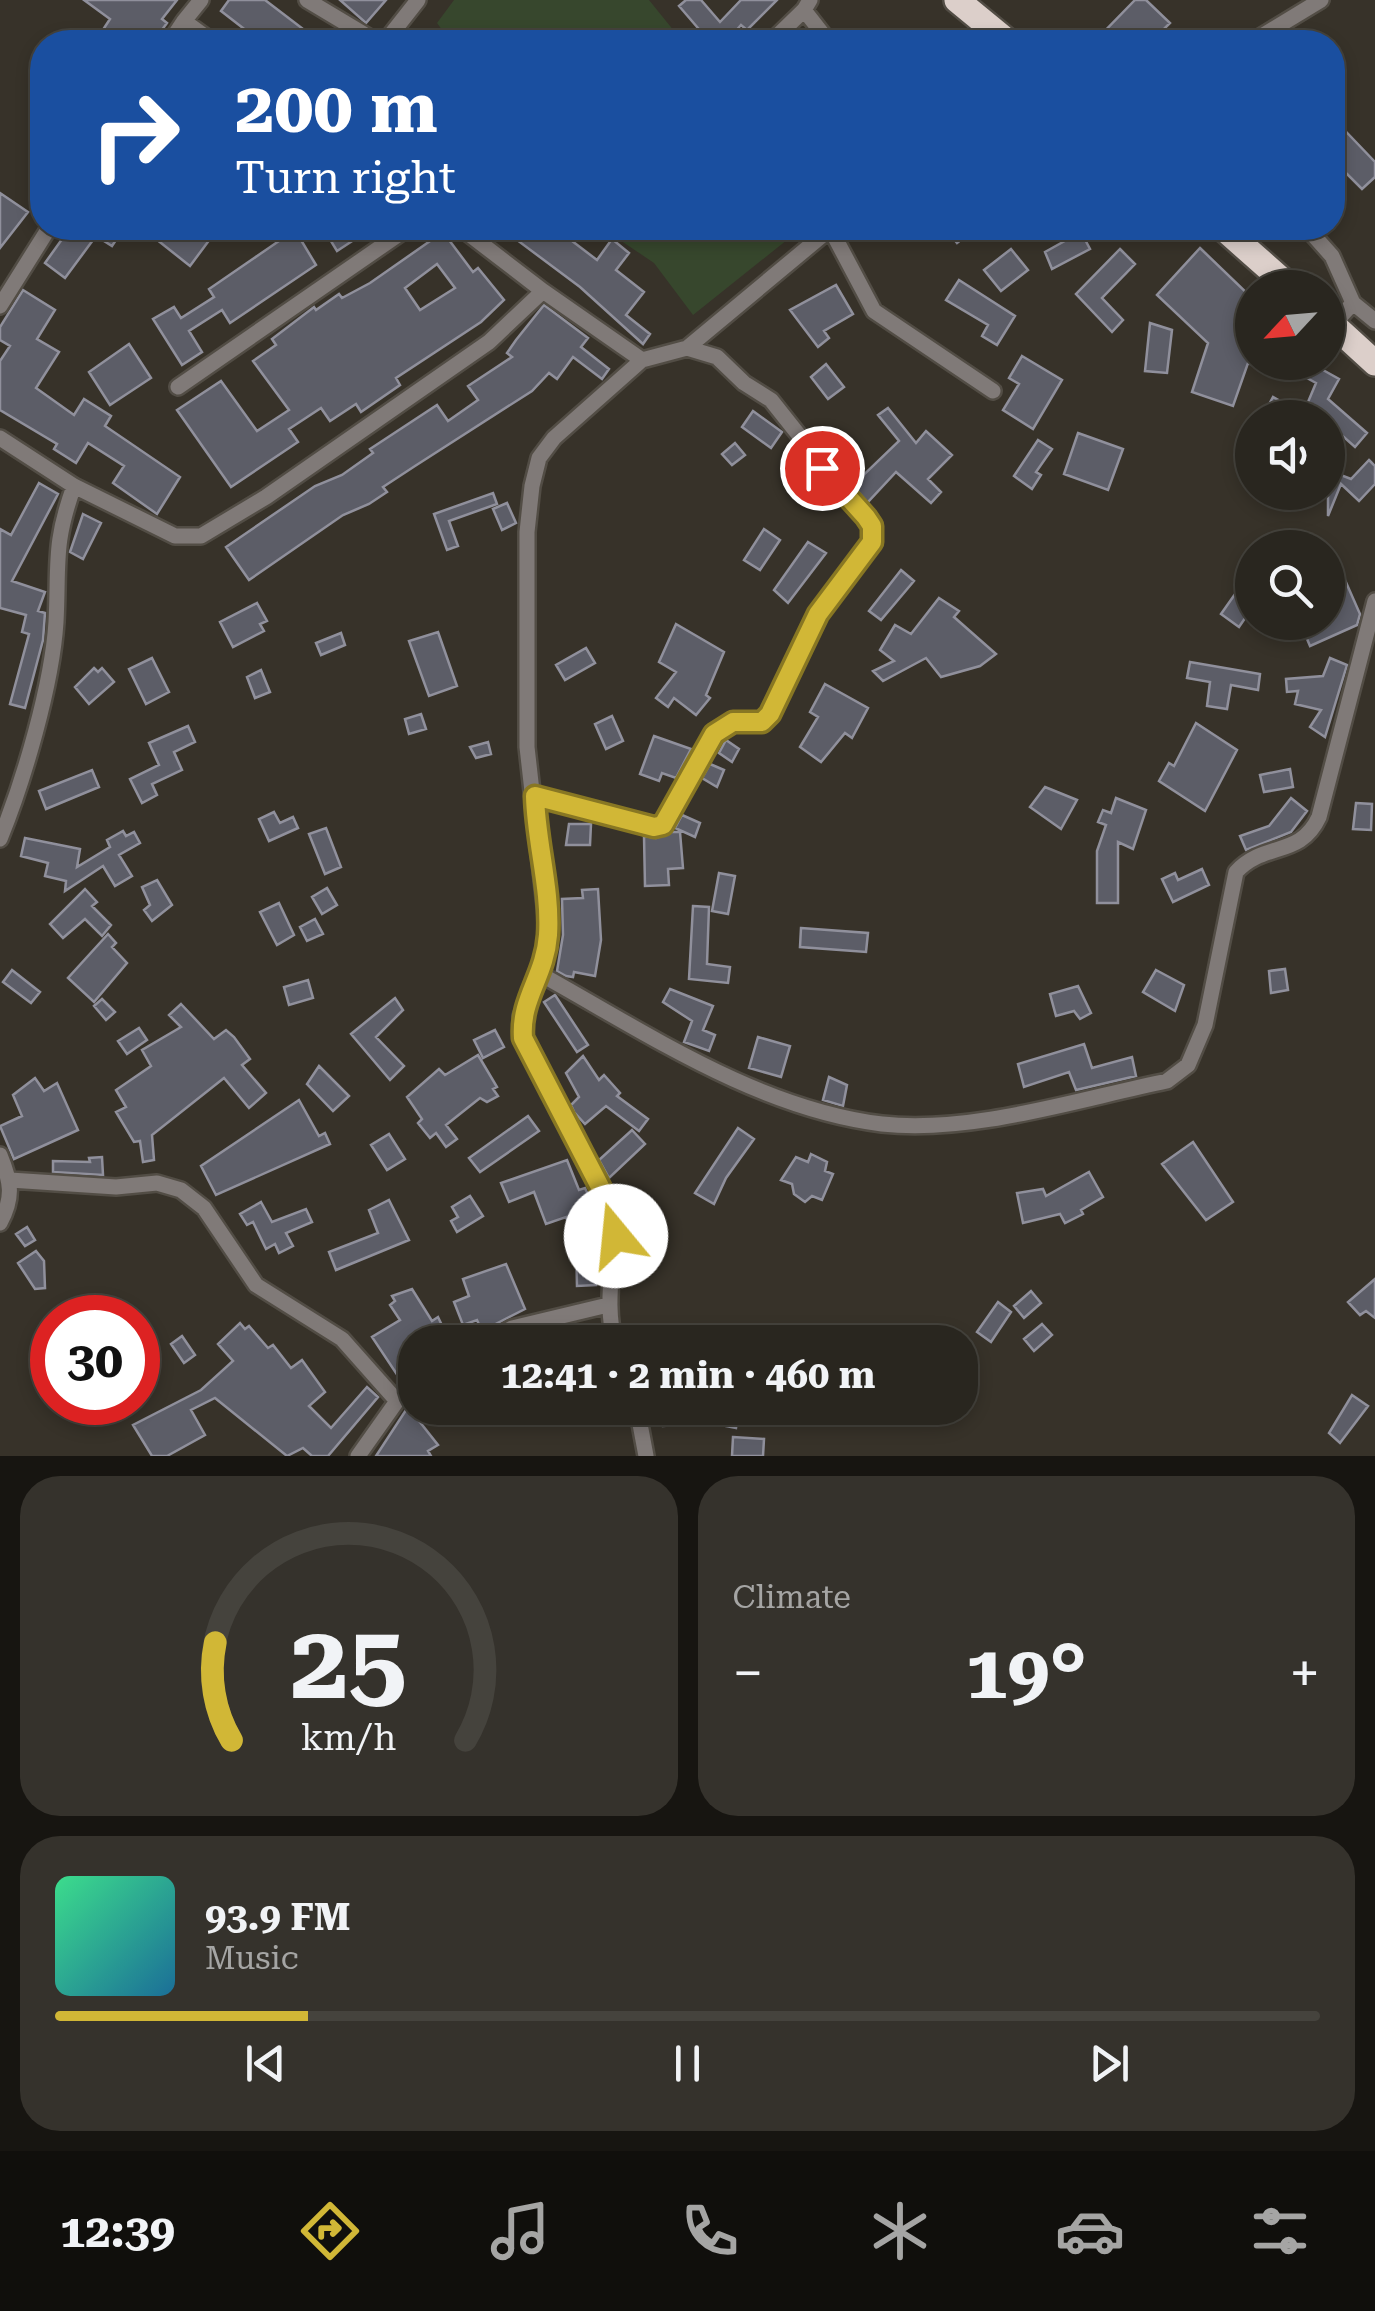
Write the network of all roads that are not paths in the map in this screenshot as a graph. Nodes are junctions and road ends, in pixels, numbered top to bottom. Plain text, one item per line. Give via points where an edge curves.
1 (201, 0) edge
2 (307, 0) edge
3 (418, 0) edge
4 (957, 0) edge
5 (1321, 0) edge
6 (807, 5) edge
7 (184, 22) junction
8 (178, 30) edge
9 (196, 30) edge
10 (357, 30) edge
11 (395, 30) edge
12 (783, 30) edge
13 (823, 30) edge
14 (993, 30) edge
15 (1272, 30) edge
16 (41, 240) edge
17 (391, 240) edge
18 (477, 240) edge
19 (816, 240) edge
20 (836, 240) edge
21 (1237, 240) edge
22 (1318, 240) edge
23 (1271, 270) edge
24 (543, 291) junction
25 (1353, 303) junction
26 (0, 306) edge
27 (1345, 310) edge
28 (1375, 321) edge
29 (1345, 337) edge
30 (687, 348) junction
31 (642, 360) junction
32 (1375, 364) edge
33 (178, 387) dead end
34 (993, 391) dead end
35 (0, 438) edge
36 (74, 486) junction
37 (1375, 601) edge
38 (535, 796) junction
39 (0, 838) edge
40 (542, 975) junction
41 (0, 1155) edge
42 (10, 1180) junction
43 (0, 1223) edge
44 (608, 1305) junction
45 (525, 1325) edge
46 (612, 1325) edge
47 (397, 1401) joint
48 (641, 1425) edge
49 (358, 1456) edge
50 (646, 1456) edge

1 - 7 street
2 - 10 street
3 - 11 street
4 - 14 highway
5 - 15 street
6 - 12 street
6 - 13 street
7 - 8 street
7 - 9 street
16 - 26 street
17 - 33 street
18 - 24 street
19 - 30 street
20 - 34 street via 874,311
21 - 23 highway
22 - 25 street
24 - 31 street
24 - 36 street via 489,342 201,536 175,536
25 - 27 street
25 - 28 street
29 - 32 highway
30 - 31 street
30 - 38 street via 716,357 771,400 866,517 872,542 818,614 770,714 714,734 663,825
31 - 38 street via 539,458 527,532 527,747
35 - 36 street
36 - 39 street via 57,533 50,664
37 - 40 street via 1319,817 1298,845 1250,857 1236,872 1204,1025 1188,1066 1168,1081 983,1120 885,1124 742,1084
38 - 40 street via 548,933
40 - 44 street via 521,1016 523,1038 611,1208 616,1236
41 - 42 street
42 - 43 street via 11,1202
42 - 47 street via 157,1183 181,1190 204,1208 256,1285 342,1340
44 - 45 street
44 - 46 street
47 - 49 street
48 - 50 street

